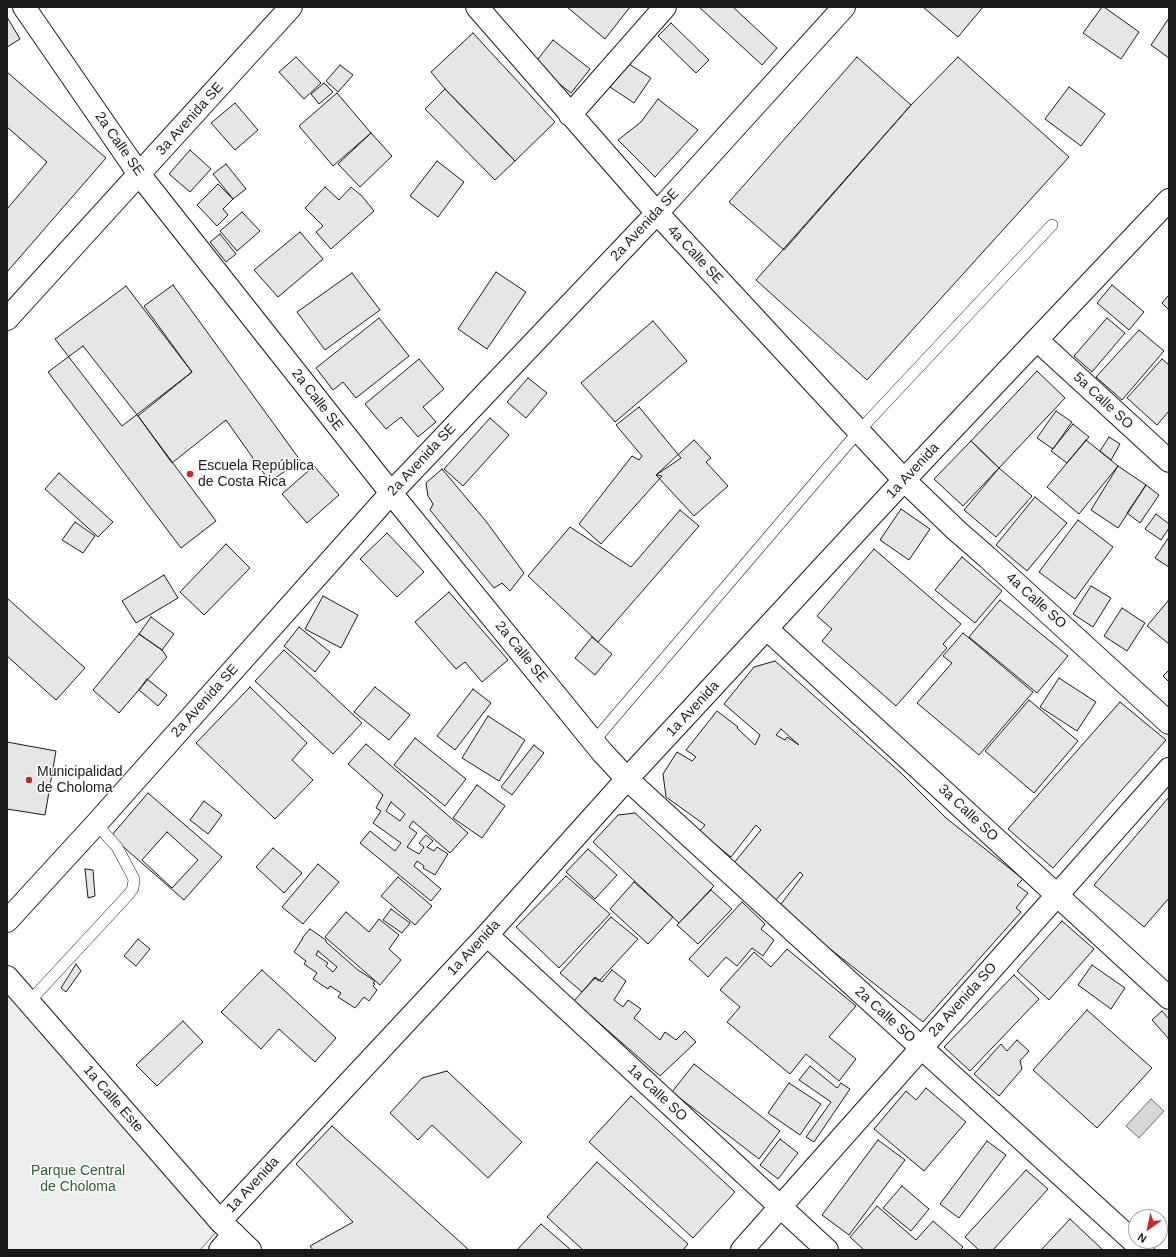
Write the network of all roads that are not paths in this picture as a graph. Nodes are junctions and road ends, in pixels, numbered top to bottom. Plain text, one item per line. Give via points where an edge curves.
1 (24, 7) edge
2 (291, 7) edge
3 (477, 7) edge
4 (665, 7) edge
5 (844, 7) edge
6 (570, 114) junction
7 (139, 174) junction
8 (1167, 206) edge
9 (657, 213) junction
10 (1052, 225) dead end
11 (7, 319) edge
12 (1037, 340) junction
13 (858, 432) junction
14 (1169, 462) edge
15 (904, 480) junction
16 (391, 492) junction
17 (767, 629) junction
18 (1169, 723) edge
19 (594, 741) junction
20 (1169, 769) edge
21 (627, 779) junction
22 (96, 824) junction
23 (1057, 895) junction
24 (7, 921) edge
25 (487, 935) junction
26 (7, 977) edge
27 (1169, 998) edge
28 (29, 1002) junction
29 (921, 1048) junction
30 (780, 1207) junction
31 (224, 1235) edge
32 (250, 1250) edge
33 (742, 1250) edge
34 (827, 1250) edge
35 (1143, 1250) edge

1 - 7 street, 2a Calle SE
2 - 7 street, 3a Avenida SE
3 - 6 street, 4a Calle SE
4 - 6 street
5 - 9 street, 2a Avenida SE
6 - 9 street, 4a Calle SE
7 - 11 street, 3a Avenida SE
7 - 16 street, 2a Calle SE
8 - 12 street, 1a Avenida
9 - 13 street, 4a Calle SE
9 - 16 street, 2a Avenida SE
10 - 13 lane
12 - 14 street, 5a Calle SO
12 - 15 street, 1a Avenida
13 - 15 street, 4a Calle SE
13 - 19 lane
15 - 17 street, 1a Avenida
15 - 18 street, 4a Calle SO
16 - 19 street, 2a Calle SE
16 - 22 street, 2a Avenida SE
17 - 21 street, 1a Avenida
17 - 23 street, 3a Calle SO
19 - 21 street, 2a Calle SE
20 - 23 street, 2a Avenida SO
21 - 25 street, 1a Avenida
21 - 29 street, 2a Calle SO
22 - 24 street, 2a Avenida SE
22 - 28 lane via 118,847 134,879 133,888
23 - 27 street, 3a Calle SO
23 - 29 street, 2a Avenida SO
25 - 30 street, 1a Calle SO
25 - 31 street, 1a Avenida
26 - 28 street, 1a Calle Este
28 - 31 street, 1a Calle Este
29 - 30 street, 2a Avenida SO
29 - 35 street, 2a Calle SO
30 - 33 street, 2a Avenida SO
30 - 34 street, 1a Calle SO
31 - 32 street, 1a Calle Este

